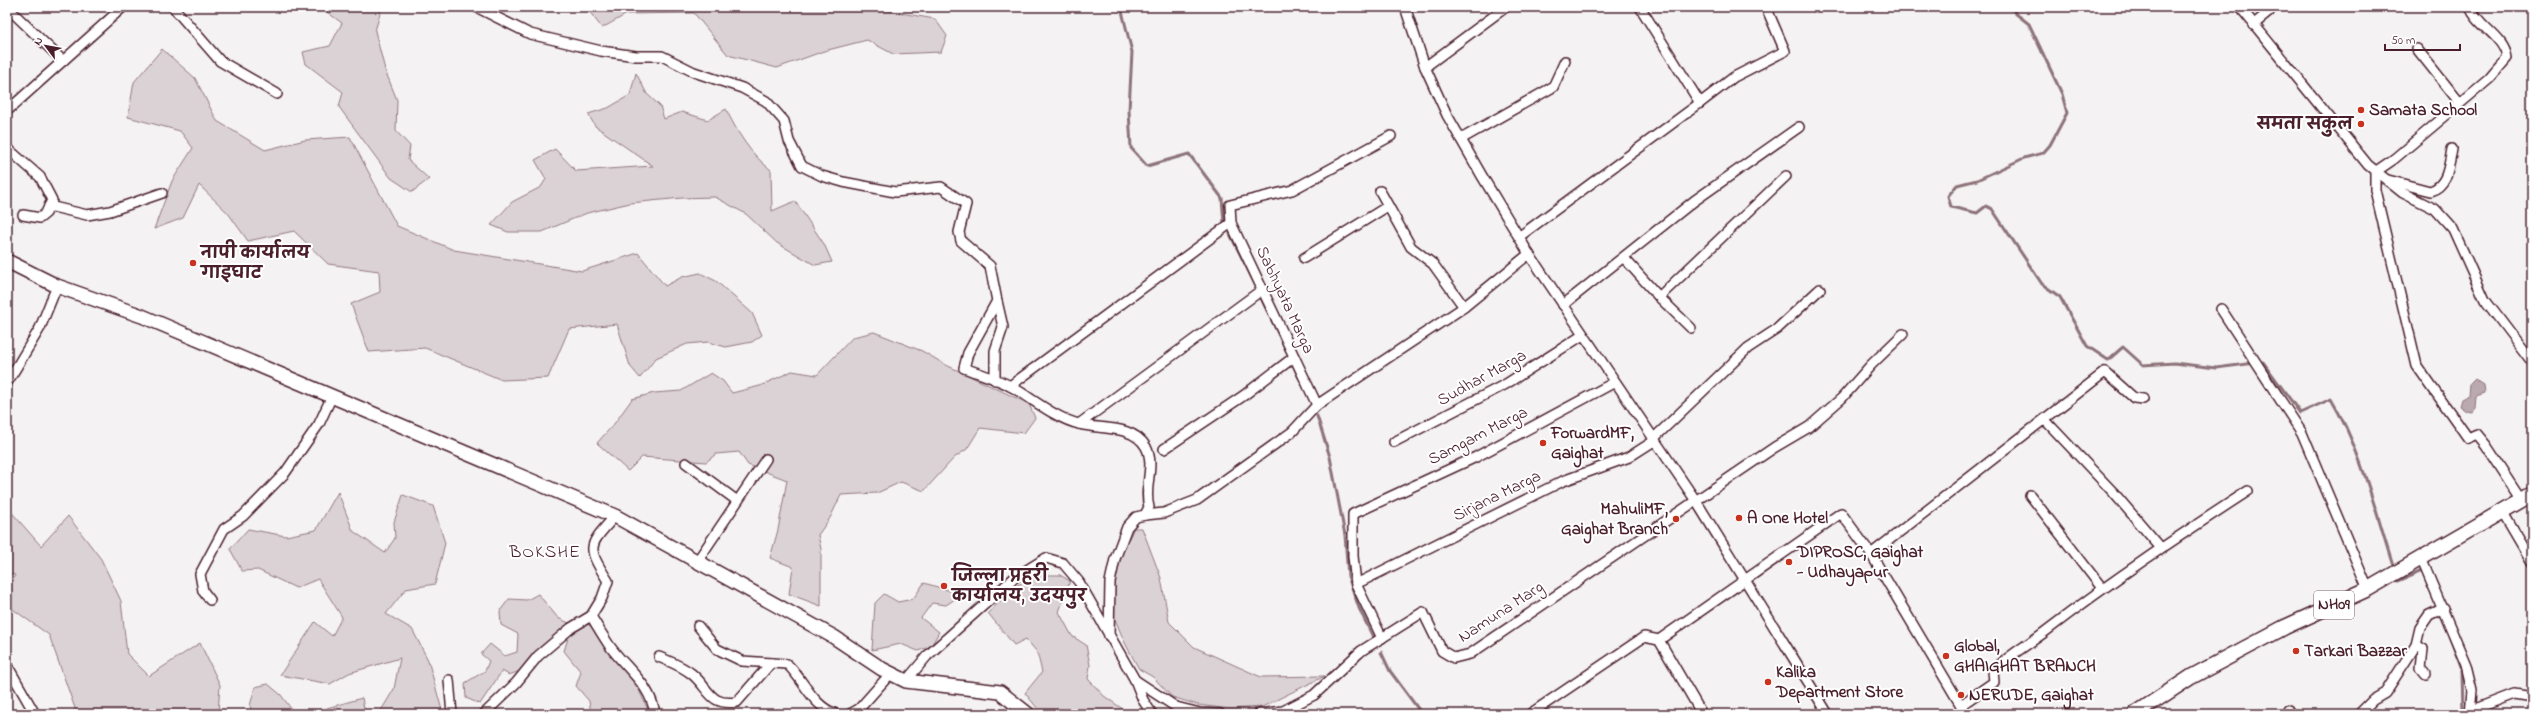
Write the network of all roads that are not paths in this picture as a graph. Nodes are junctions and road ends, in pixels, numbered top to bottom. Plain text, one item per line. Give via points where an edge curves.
1 (7, 7) edge
2 (123, 7) edge
3 (174, 7) edge
4 (476, 7) edge
5 (1405, 7) edge
6 (1506, 7) edge
7 (1640, 7) edge
8 (1766, 7) edge
9 (2240, 7) edge
10 (2270, 7) edge
11 (2470, 7) edge
12 (2253, 25) junction
13 (2417, 49) dead end
14 (63, 61) junction
15 (1565, 61) dead end
16 (1425, 67) junction
17 (277, 94) dead end
18 (1700, 103) junction
19 (2460, 103) junction
20 (7, 111) edge
21 (1799, 128) dead end
22 (1391, 136) dead end
23 (1461, 139) junction
24 (7, 148) edge
25 (2452, 149) dead end
26 (2375, 172) junction
27 (1786, 176) dead end
28 (2383, 179) junction
29 (1380, 191) dead end
30 (162, 193) dead end
31 (49, 206) junction
32 (1388, 206) junction
33 (23, 215) dead end
34 (1231, 223) junction
35 (1520, 236) junction
36 (1529, 254) junction
37 (1304, 258) dead end
38 (1624, 258) junction
39 (7, 261) edge
40 (57, 286) junction
41 (1263, 289) junction
42 (1820, 289) dead end
43 (1659, 297) junction
44 (997, 301) junction
45 (1563, 305) junction
46 (1464, 307) junction
47 (2221, 309) dead end
48 (1691, 328) dead end
49 (1903, 334) dead end
50 (1583, 335) junction
51 (1294, 357) junction
52 (2532, 362) edge
53 (995, 380) junction
54 (1615, 382) junction
55 (7, 383) edge
56 (1010, 386) junction
57 (332, 396) junction
58 (2143, 399) dead end
59 (1317, 405) junction
60 (2045, 420) junction
61 (1079, 424) junction
62 (1654, 440) junction
63 (1394, 442) dead end
64 (1164, 449) dead end
65 (766, 459) dead end
66 (686, 463) dead end
67 (2248, 491) dead end
68 (2030, 495) dead end
69 (2527, 497) edge
70 (736, 500) junction
71 (1696, 501) junction
72 (2502, 511) junction
73 (1145, 515) junction
74 (615, 516) junction
75 (2161, 548) junction
76 (1871, 554) junction
77 (2421, 558) junction
78 (698, 560) junction
79 (2532, 562) edge
80 (1744, 580) junction
81 (1356, 584) junction
82 (2102, 588) junction
83 (2368, 589) junction
84 (210, 600) dead end
85 (2444, 608) junction
86 (591, 616) junction
87 (698, 626) dead end
88 (1108, 636) junction
89 (1382, 638) junction
90 (1658, 640) junction
91 (2416, 645) junction
92 (659, 657) dead end
93 (771, 663) junction
94 (7, 665) edge
95 (891, 673) junction
96 (2426, 674) dead end
97 (449, 680) dead end
98 (1135, 680) junction
99 (906, 681) junction
100 (2532, 697) edge
101 (1961, 705) junction
102 (1176, 707) junction
103 (2470, 712) edge
104 (853, 713) edge
105 (35, 714) edge
106 (452, 714) edge
107 (484, 714) edge
108 (655, 714) edge
109 (836, 714) edge
110 (1028, 714) edge
111 (1152, 714) edge
112 (1184, 714) edge
113 (1220, 714) edge
114 (1258, 714) edge
115 (1530, 714) edge
116 (1702, 714) edge
117 (1828, 714) edge
118 (1966, 714) edge
119 (2135, 714) edge
120 (2359, 714) edge

1 - 14 street
2 - 14 street
3 - 17 street via 220,60
4 - 44 street via 530,34 601,51 636,56 662,56 694,72 742,88 766,101 784,121 789,142 802,166 822,176 895,192 941,187 966,204 959,232 961,241 990,266
5 - 16 street
6 - 16 street
7 - 18 street
8 - 18 street via 1785,51 1734,77
9 - 12 street
10 - 12 street via 2269,12
11 - 19 street via 2500,41 2506,50 2507,58 2489,79
12 - 26 street
13 - 19 street
14 - 20 street
15 - 23 street via 1553,87
16 - 23 street
18 - 35 street
19 - 26 street
21 - 38 street via 1694,202
22 - 34 street via 1292,190 1230,205
23 - 35 street
24 - 31 street via 40,177 52,200
25 - 28 street via 2449,167 2441,186 2436,190 2430,191
26 - 28 street
26 - 69 street via 2375,190 2417,366 2468,438 2477,434
27 - 43 street
28 - 52 street via 2403,193 2435,209 2453,229 2485,300
29 - 32 street
30 - 31 street via 110,211 87,215
31 - 33 street via 40,218
32 - 37 street
32 - 46 street via 1412,247 1433,264
34 - 41 street, Sabhyata Marga
34 - 56 street
35 - 36 street
36 - 45 street
36 - 46 street
38 - 43 street
38 - 45 street
39 - 40 main road
40 - 55 street via 40,328
40 - 57 main road via 142,316
41 - 51 street, Sabhyata Marga
41 - 61 street
42 - 62 street, Sirjana Marga via 1777,329 1748,348
43 - 48 street
44 - 53 street via 1003,327 995,351
44 - 53 street via 968,353 964,368
45 - 50 street
46 - 59 street
47 - 83 street via 2302,433
49 - 71 street via 1842,398 1809,427
50 - 54 street
50 - 63 street, Sudhar Marga via 1506,384
51 - 59 street, Sabhyata Marga
51 - 64 street
53 - 56 street
54 - 62 street
54 - 81 street, Samgam Marga via 1476,457 1353,514 1352,556
56 - 61 street via 1061,417
57 - 74 main road
57 - 84 street via 319,424 285,473 242,516 224,529 200,574 203,591
58 - 60 street via 2134,398 2105,372
59 - 73 street via 1292,432 1197,500 1164,513
60 - 75 street via 2113,492
60 - 76 street
61 - 73 street via 1111,428 1135,435 1145,446 1150,458 1147,499 1149,506
62 - 71 street
62 - 81 street, Sirjana Marga via 1629,457 1563,481
65 - 70 street
66 - 70 street
67 - 75 street
68 - 82 street
69 - 72 main road, NH09
70 - 78 street
71 - 80 street
71 - 89 street, Namuna Marg via 1470,654 1454,658 1442,651 1423,612
72 - 77 main road, NH09
72 - 79 street
73 - 88 street via 1136,517 1127,528 1114,559 1110,582
74 - 78 main road
74 - 86 street via 592,543 597,563 608,581 602,598
75 - 82 street
76 - 80 street via 1840,513
76 - 101 street
77 - 83 main road, NH09
77 - 85 street
78 - 95 main road via 834,637
80 - 90 street
80 - 117 street
81 - 89 street
82 - 101 street via 2011,654 1993,671 1994,682
83 - 119 main road, NH09 via 2285,627 2191,677
85 - 91 street via 2429,615 2420,628
85 - 103 street via 2469,677 2472,690
86 - 107 street via 571,628 538,656 516,683
86 - 108 street via 609,646 638,676
87 - 93 street via 717,649 742,661
88 - 98 street
88 - 99 street via 1079,582 1063,563 1046,558 1014,578 927,656
89 - 114 street, Namuna Marg via 1361,650 1314,695 1283,711
90 - 115 street via 1644,637
90 - 116 street
91 - 96 street via 2423,649 2421,668
91 - 120 street via 2385,693 2373,700
92 - 93 street via 679,665 694,675 710,696 725,704 737,702
93 - 109 street via 787,664 797,673 812,698 827,711
94 - 105 street
95 - 99 main road
95 - 104 street
97 - 106 street
98 - 102 street
98 - 111 street
99 - 110 main road via 1000,692
100 - 103 street via 2521,693 2514,694
101 - 118 street
102 - 112 street
102 - 113 street via 1200,713

